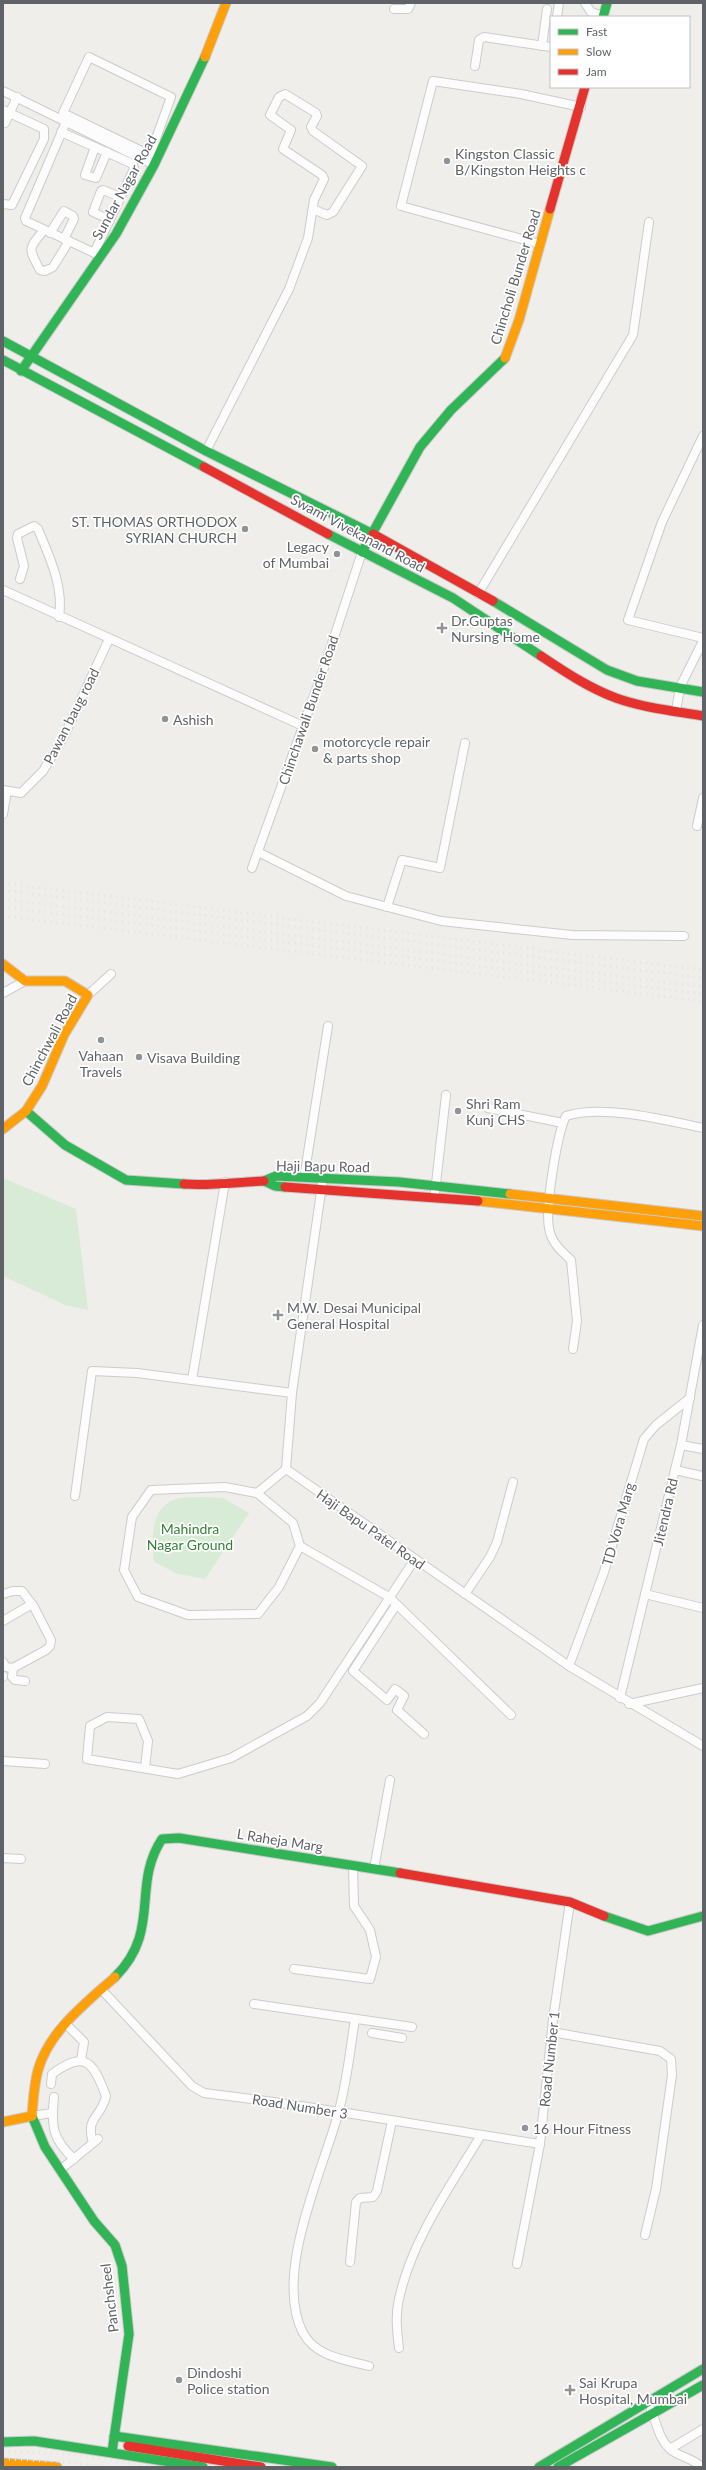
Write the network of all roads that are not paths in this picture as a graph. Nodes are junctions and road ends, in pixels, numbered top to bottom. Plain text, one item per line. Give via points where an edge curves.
1 (226, 3) edge
2 (411, 3) edge
3 (559, 3) edge
4 (584, 3) edge
5 (608, 3) edge
6 (394, 9) dead end
7 (547, 9) dead end
8 (557, 16) edge
9 (600, 16) edge
10 (603, 16) edge
11 (547, 46) edge
12 (475, 66) dead end
13 (585, 88) edge
14 (3, 91) edge
15 (17, 98) junction
16 (168, 105) junction
17 (581, 107) junction
18 (6, 111) edge
19 (180, 111) junction
20 (72, 121) junction
21 (4, 123) dead end
22 (61, 132) junction
23 (95, 147) junction
24 (107, 152) junction
25 (154, 165) junction
26 (120, 197) junction
27 (3, 204) edge
28 (313, 209) junction
29 (110, 220) junction
30 (649, 222) dead end
31 (47, 231) junction
32 (67, 240) junction
33 (540, 244) junction
34 (97, 255) junction
35 (3, 341) edge
36 (29, 356) junction
37 (3, 360) edge
38 (21, 371) junction
39 (703, 436) edge
40 (206, 451) junction
41 (372, 534) junction
42 (362, 552) junction
43 (20, 579) dead end
44 (3, 590) edge
45 (478, 594) junction
46 (59, 617) junction
47 (109, 639) junction
48 (703, 639) edge
49 (680, 687) junction
50 (703, 692) edge
51 (676, 711) junction
52 (703, 716) edge
53 (303, 726) junction
54 (465, 743) dead end
55 (5, 790) edge
56 (703, 798) edge
57 (3, 814) edge
58 (697, 826) dead end
59 (258, 852) junction
60 (252, 868) dead end
61 (387, 907) junction
62 (684, 936) dead end
63 (3, 964) edge
64 (111, 974) dead end
65 (24, 981) junction
66 (3, 993) edge
67 (88, 995) junction
68 (328, 1026) dead end
69 (446, 1095) dead end
70 (488, 1108) dead end
71 (26, 1111) junction
72 (563, 1123) junction
73 (703, 1128) edge
74 (3, 1129) edge
75 (285, 1176) junction
76 (304, 1178) junction
77 (323, 1179) junction
78 (264, 1181) junction
79 (225, 1182) junction
80 (399, 1182) junction
81 (284, 1186) junction
82 (435, 1186) junction
83 (322, 1189) junction
84 (397, 1193) junction
85 (435, 1196) junction
86 (550, 1202) junction
87 (626, 1206) junction
88 (667, 1211) junction
89 (625, 1216) junction
90 (703, 1216) edge
91 (666, 1221) junction
92 (703, 1226) edge
93 (703, 1325) edge
94 (574, 1349) dead end
95 (192, 1380) junction
96 (292, 1393) junction
97 (690, 1398) junction
98 (681, 1445) junction
99 (703, 1449) edge
100 (286, 1469) junction
101 (675, 1470) junction
102 (702, 1476) edge
103 (513, 1482) dead end
104 (257, 1493) junction
105 (75, 1496) dead end
106 (300, 1546) junction
107 (415, 1559) junction
108 (3, 1594) edge
109 (465, 1594) junction
110 (645, 1594) junction
111 (389, 1597) junction
112 (32, 1604) junction
113 (396, 1605) junction
114 (703, 1608) edge
115 (3, 1621) edge
116 (3, 1662) edge
117 (569, 1666) junction
118 (13, 1668) junction
119 (25, 1681) dead end
120 (703, 1688) edge
121 (620, 1698) junction
122 (629, 1704) junction
123 (511, 1715) dead end
124 (424, 1734) dead end
125 (703, 1746) edge
126 (3, 1761) edge
127 (45, 1764) dead end
128 (145, 1768) junction
129 (390, 1780) dead end
130 (3, 1858) edge
131 (20, 1859) dead end
132 (353, 1866) junction
133 (374, 1869) junction
134 (570, 1902) junction
135 (703, 1916) edge
136 (294, 1969) dead end
137 (101, 1989) junction
138 (254, 2004) dead end
139 (355, 2018) junction
140 (391, 2023) junction
141 (66, 2024) junction
142 (412, 2027) dead end
143 (552, 2032) junction
144 (372, 2033) dead end
145 (389, 2036) junction
146 (402, 2038) dead end
147 (81, 2060) junction
148 (50, 2084) dead end
149 (54, 2098) dead end
150 (52, 2113) junction
151 (339, 2113) junction
152 (32, 2116) junction
153 (392, 2121) junction
154 (3, 2122) edge
155 (481, 2135) junction
156 (540, 2144) junction
157 (74, 2159) junction
158 (60, 2170) junction
159 (645, 2235) dead end
160 (350, 2262) dead end
161 (517, 2264) dead end
162 (399, 2348) dead end
163 (369, 2366) dead end
164 (703, 2369) edge
165 (703, 2385) edge
166 (647, 2401) junction
167 (652, 2412) junction
168 (605, 2427) junction
169 (703, 2429) edge
170 (610, 2436) junction
171 (3, 2442) edge
172 (113, 2444) junction
173 (670, 2449) junction
174 (3, 2463) edge
175 (58, 2467) edge
176 (203, 2467) edge
177 (262, 2467) edge
178 (332, 2467) edge
179 (539, 2467) edge
180 (558, 2467) edge
181 (702, 2467) edge

1 - 19 main road, Sundar Nagar Road via 214,38
2 - 6 street via 408,9
3 - 8 street
4 - 9 street via 590,12
5 - 10 main road
7 - 11 street
11 - 12 street via 484,37 479,40
13 - 17 main road, Chincholi Bunder Road
14 - 15 street
15 - 18 street
15 - 20 street
16 - 19 street
16 - 20 street via 150,155
16 - 20 street via 171,97 89,57 63,113
17 - 33 main road, Chincholi Bunder Road
17 - 33 street via 521,94 433,81 401,206
18 - 21 street
18 - 27 street via 44,129 44,139 12,205
19 - 25 main road, Sundar Nagar Road
20 - 22 street
20 - 25 street
22 - 23 street
22 - 31 street via 25,218 26,221
23 - 24 street
23 - 24 street via 85,175 96,178
24 - 26 street via 133,164 134,169
25 - 34 main road, Sundar Nagar Road via 116,234
26 - 29 street
26 - 29 street via 101,191 93,212
28 - 28 street via 327,215 333,212 362,166 313,131 316,113 284,94 270,115 291,130 283,149 324,177
28 - 40 street via 308,238 289,289
29 - 34 street
30 - 45 street via 633,335
31 - 32 street
31 - 32 street via 64,210 74,216
31 - 32 street via 31,246 30,251 40,270 44,272 53,267
32 - 34 street
33 - 41 main road, Chincholi Bunder Road via 519,320 505,358 451,410 420,447
34 - 36 main road, Sundar Nagar Road
35 - 36 main road, Swami Vivekanand Road
36 - 38 main road, Sundar Nagar Road
36 - 40 main road, Swami Vivekanand Road
37 - 38 main road, Swami Vivekanand Road
38 - 42 main road, Swami Vivekanand Road
39 - 48 street via 662,522 628,620
40 - 41 main road, Swami Vivekanand Road
41 - 42 main road, Chincholi Bunder Road
41 - 45 main road, Swami Vivekanand Road
42 - 51 main road, Swami Vivekanand Road via 392,565 481,616 578,679 606,694
42 - 53 street, Chinchawali Bunder Road
43 - 46 street via 24,566 18,534 34,526 38,529 53,568 60,598
44 - 46 street
45 - 49 main road, Swami Vivekanand Road via 607,670 637,681
46 - 47 street
47 - 53 street
47 - 55 street, Pawan baug road via 64,736 43,771 21,793
48 - 49 street
49 - 50 main road, Swami Vivekanand Road
49 - 51 street
51 - 52 main road, Swami Vivekanand Road
53 - 59 street, Chinchawali Bunder Road
54 - 61 street via 440,868 402,860
55 - 57 street
56 - 58 street
59 - 60 street, Chinchawali Bunder Road
59 - 61 street via 346,896
61 - 62 street via 441,921 572,935
63 - 65 main road via 9,966
64 - 67 street
65 - 66 street
65 - 67 main road, Chinchwali Road via 66,979
67 - 71 main road, Chinchwali Road via 64,1034 42,1086
68 - 76 street
69 - 82 street
70 - 72 street
71 - 74 main road, Chinchwali Road
71 - 79 main road via 65,1145 126,1180 212,1186
72 - 73 street via 566,1116 578,1112 601,1111
72 - 86 street via 555,1157
75 - 76 main road, Haji Bapu Road
75 - 78 main road, Haji Bapu Road via 276,1176
75 - 81 main road
76 - 77 main road, Haji Bapu Road
77 - 80 main road, Haji Bapu Road
77 - 83 street
78 - 79 main road
78 - 81 main road, Haji Bapu Road
79 - 95 street
80 - 82 main road, Haji Bapu Road
80 - 84 main road
81 - 83 main road, Haji Bapu Road
82 - 85 street
82 - 86 main road, Haji Bapu Road
83 - 84 main road, Haji Bapu Road
83 - 96 street
84 - 85 main road, Haji Bapu Road
85 - 86 main road, Haji Bapu Road
86 - 87 main road, Haji Bapu Road
86 - 89 main road, Haji Bapu Road
86 - 94 street via 549,1228 556,1247 571,1260 577,1321
87 - 88 main road, Haji Bapu Road
87 - 89 main road
88 - 90 main road, Haji Bapu Road
88 - 91 main road
89 - 91 main road, Haji Bapu Road
91 - 92 main road, Haji Bapu Road
93 - 97 street, Jitendra Rd
95 - 96 street
95 - 105 street via 137,1373 92,1372
96 - 100 street
97 - 98 street, Jitendra Rd
97 - 117 street, TD Vora Marg via 656,1425 644,1439 604,1572
98 - 99 street
98 - 101 street, Jitendra Rd
100 - 104 street
100 - 107 street, Haji Bapu Patel Road
101 - 102 street
101 - 110 street, Jitendra Rd
103 - 109 street via 497,1542
104 - 106 street via 293,1523
104 - 106 street via 225,1487 151,1490 132,1517 124,1570 138,1597 188,1615 258,1614 279,1587
106 - 111 street
107 - 109 street, Haji Bapu Patel Road
107 - 111 street
108 - 112 street via 22,1591
109 - 117 street, Haji Bapu Patel Road
110 - 114 street
110 - 121 street, Jitendra Rd
111 - 113 street
111 - 128 street via 320,1703 307,1716 231,1758 210,1766 178,1774
112 - 115 street
112 - 118 street via 51,1640 50,1646
113 - 123 street
113 - 124 street via 353,1671 387,1700 395,1689 404,1696 396,1710
116 - 118 street via 6,1667
117 - 121 street, Haji Bapu Patel Road
118 - 119 street via 12,1677
120 - 122 street
121 - 122 street, Haji Bapu Patel Road
122 - 125 street, Haji Bapu Patel Road
126 - 127 street
128 - 128 street via 87,1759 90,1726 107,1717 139,1719 148,1741
129 - 133 street
130 - 131 street
132 - 133 main road, L Raheja Marg
132 - 136 street via 354,1906 370,1930 376,1957 370,1979
132 - 137 main road, L Raheja Marg via 179,1838 162,1839 155,1847 142,1931 136,1950 114,1979
133 - 134 main road, L Raheja Marg
134 - 135 main road, L Raheja Marg via 648,1931
134 - 143 street, Road Number 1
137 - 141 main road, L Raheja Marg
137 - 151 street, Road Number 3 via 192,2086 204,2093 300,2104
138 - 139 street
139 - 140 street
139 - 151 street
140 - 142 street
140 - 145 street
141 - 147 street via 84,2042
141 - 152 main road, L Raheja Marg via 55,2035 42,2058
143 - 156 street, Road Number 1
143 - 159 street via 660,2051 671,2059 672,2075 656,2189
144 - 145 street
145 - 146 street
147 - 148 street via 72,2061 52,2074
147 - 157 street via 90,2065 106,2096 103,2107 91,2121 90,2133 96,2141
149 - 150 street
150 - 152 street
150 - 157 street via 53,2129 61,2147
151 - 153 street, Road Number 3
151 - 163 street via 302,2225 293,2291 303,2333 316,2348 334,2357
152 - 154 main road
152 - 158 main road, Panchsheel via 45,2147
153 - 155 street, Road Number 3
153 - 160 street via 377,2191 373,2197 360,2198 356,2202
155 - 156 street, Road Number 3
155 - 162 street via 424,2230 407,2273 399,2299 396,2324
156 - 161 street, Road Number 1
157 - 158 street
158 - 172 main road, Panchsheel via 94,2221 115,2245 122,2266 129,2334
164 - 166 main road
165 - 167 main road
166 - 167 street
166 - 168 main road
167 - 170 main road
167 - 173 street via 656,2429
168 - 170 main road
168 - 179 main road
169 - 173 street
170 - 180 main road
171 - 172 main road
172 - 176 main road
172 - 177 main road
172 - 178 main road
173 - 181 street
174 - 175 main road

